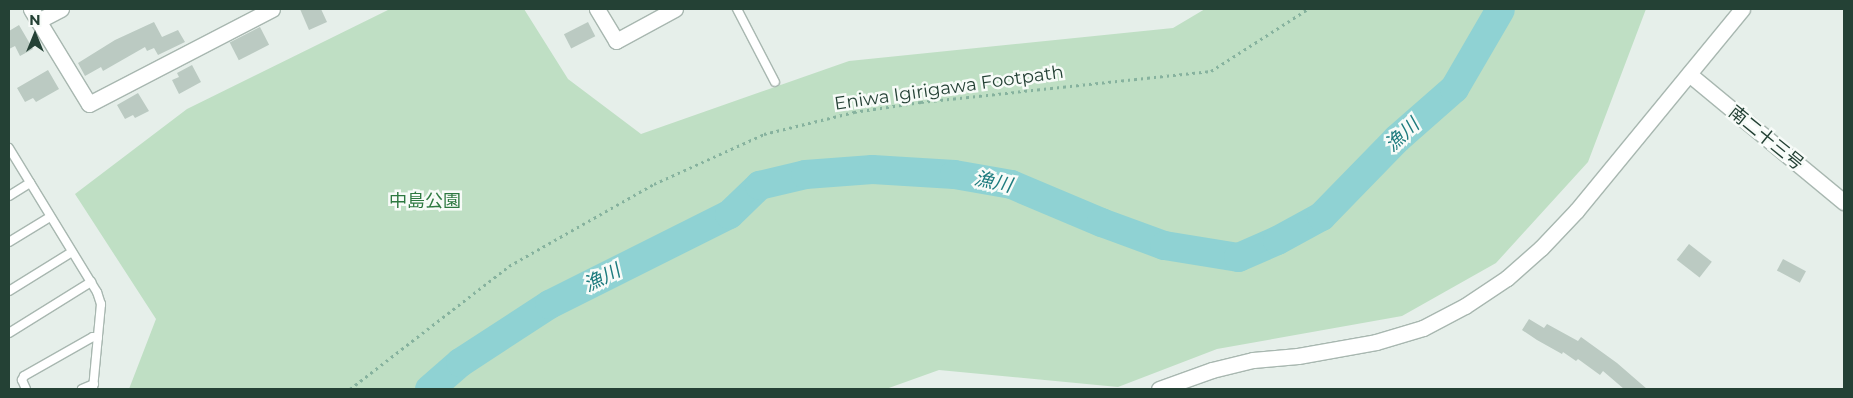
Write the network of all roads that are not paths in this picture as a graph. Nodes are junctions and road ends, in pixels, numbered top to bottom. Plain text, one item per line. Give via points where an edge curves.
1 (62, 9) edge
2 (272, 9) edge
3 (597, 9) edge
4 (675, 9) edge
5 (737, 9) edge
6 (1742, 9) edge
7 (35, 15) edge
8 (1688, 74) junction
9 (775, 82) dead end
10 (9, 148) edge
11 (30, 183) junction
12 (9, 196) edge
13 (1844, 202) edge
14 (50, 217) junction
15 (9, 242) edge
16 (72, 252) junction
17 (91, 282) junction
18 (9, 290) edge
19 (9, 333) edge
20 (98, 338) junction
21 (94, 387) edge
22 (26, 389) edge
23 (82, 389) edge
24 (1160, 389) edge

1 - 7 street
2 - 7 street via 89,104
3 - 4 street via 616,40
5 - 9 lane
6 - 8 street
8 - 13 street, 南二十三号
8 - 24 street via 1577,210 1541,248 1507,278 1465,306 1423,328 1376,342 1298,356 1253,360 1212,370
10 - 11 lane
11 - 12 lane
11 - 14 lane
14 - 15 lane
14 - 16 lane
16 - 17 lane
16 - 18 lane
17 - 19 lane
17 - 20 lane via 101,304
20 - 21 lane
20 - 22 lane via 93,337 24,376 22,380
21 - 23 lane

